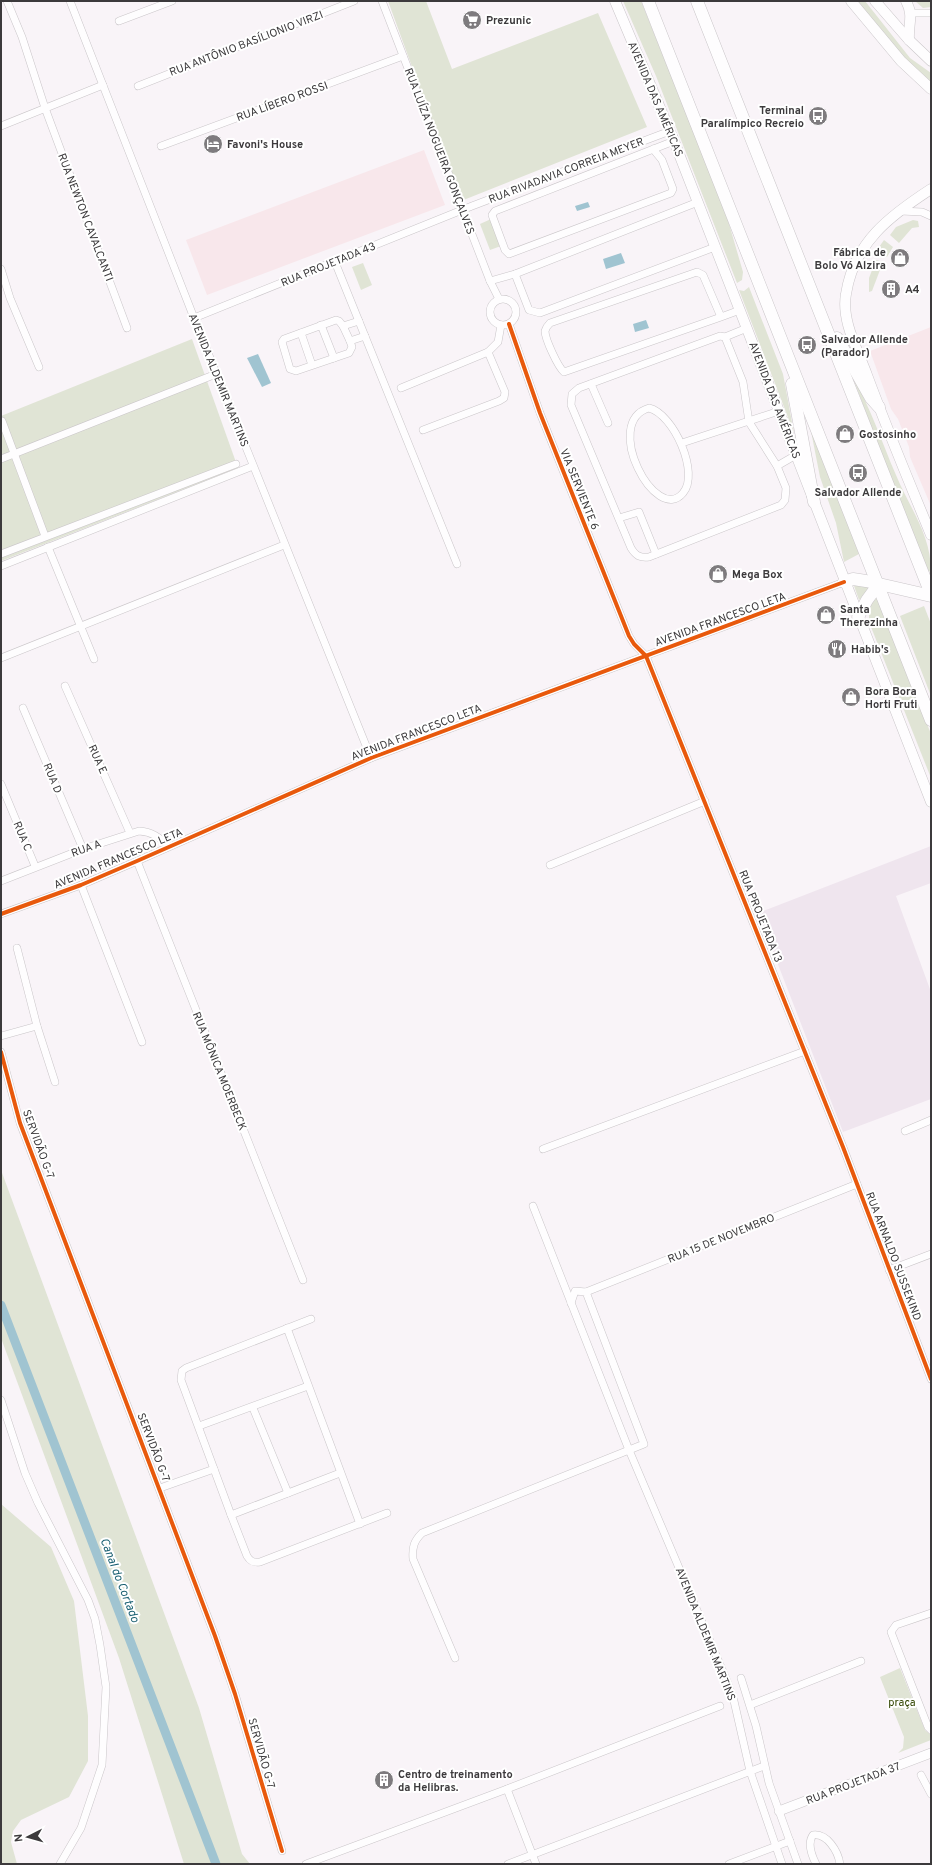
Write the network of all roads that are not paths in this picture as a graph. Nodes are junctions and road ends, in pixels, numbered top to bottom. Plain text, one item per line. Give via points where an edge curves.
1 (7, 1) edge
2 (70, 1) edge
3 (172, 1) edge
4 (354, 1) edge
5 (382, 1) edge
6 (615, 1) edge
7 (648, 1) edge
8 (698, 1) edge
9 (851, 1) edge
10 (875, 1) edge
11 (906, 1) edge
12 (911, 13) junction
13 (931, 13) edge
14 (119, 21) dead end
15 (909, 40) junction
16 (403, 56) junction
17 (931, 61) edge
18 (103, 85) junction
19 (138, 86) dead end
20 (931, 89) edge
21 (45, 108) junction
22 (1, 126) edge
23 (672, 136) junction
24 (162, 146) dead end
25 (653, 149) junction
26 (931, 189) edge
27 (698, 202) junction
28 (463, 210) junction
29 (897, 211) junction
30 (931, 216) edge
31 (715, 247) junction
32 (335, 262) junction
33 (1, 269) edge
34 (515, 274) junction
35 (490, 281) junction
36 (499, 299) junction
37 (740, 310) junction
38 (822, 316) junction
39 (722, 317) junction
40 (194, 318) junction
41 (359, 321) junction
42 (505, 325) junction
43 (321, 326) junction
44 (344, 326) junction
45 (127, 328) dead end
46 (747, 328) junction
47 (301, 333) junction
48 (365, 336) junction
49 (725, 337) junction
50 (350, 341) junction
51 (488, 352) junction
52 (788, 357) junction
53 (334, 358) junction
54 (312, 365) junction
55 (39, 367) dead end
56 (216, 374) junction
57 (591, 384) junction
58 (401, 388) dead end
59 (879, 407) junction
60 (779, 411) junction
61 (2, 421) edge
62 (749, 422) junction
63 (608, 423) dead end
64 (423, 430) dead end
65 (682, 443) junction
66 (15, 453) junction
67 (796, 455) junction
68 (1, 459) edge
69 (236, 464) dead end
70 (253, 466) junction
71 (776, 466) junction
72 (814, 502) junction
73 (619, 518) junction
74 (931, 535) edge
75 (46, 536) junction
76 (284, 545) junction
77 (48, 547) junction
78 (1, 554) edge
79 (656, 554) junction
80 (457, 564) dead end
81 (1, 566) edge
82 (844, 582) junction
83 (878, 585) junction
84 (931, 595) edge
85 (858, 617) junction
86 (81, 626) junction
87 (646, 656) junction
88 (1, 658) edge
89 (94, 659) dead end
90 (65, 686) dead end
91 (23, 708) dead end
92 (931, 720) edge
93 (370, 758) junction
94 (1, 784) edge
95 (705, 801) junction
96 (931, 802) edge
97 (130, 832) junction
98 (169, 846) junction
99 (83, 849) junction
100 (137, 861) junction
101 (550, 865) dead end
102 (35, 866) junction
103 (1, 881) edge
104 (81, 885) junction
105 (1, 914) edge
106 (17, 948) dead end
107 (37, 1026) junction
108 (1, 1036) edge
109 (142, 1042) dead end
110 (805, 1051) junction
111 (1, 1052) edge
112 (54, 1082) dead end
113 (931, 1120) edge
114 (905, 1132) dead end
115 (544, 1149) dead end
116 (857, 1184) junction
117 (533, 1206) dead end
118 (931, 1254) edge
119 (889, 1270) junction
120 (303, 1280) dead end
121 (586, 1292) junction
122 (571, 1303) junction
123 (311, 1319) dead end
124 (287, 1328) junction
125 (931, 1379) edge
126 (308, 1386) junction
127 (1, 1400) edge
128 (253, 1408) junction
129 (199, 1426) junction
130 (629, 1450) junction
131 (214, 1469) junction
132 (340, 1473) junction
133 (160, 1488) junction
134 (288, 1493) junction
135 (387, 1513) dead end
136 (231, 1514) junction
137 (360, 1524) junction
138 (931, 1613) edge
139 (455, 1658) dead end
140 (861, 1661) dead end
141 (741, 1678) dead end
142 (750, 1705) junction
143 (720, 1706) dead end
144 (931, 1730) edge
145 (929, 1754) edge
146 (764, 1766) junction
147 (750, 1771) junction
148 (921, 1775) dead end
149 (507, 1789) junction
150 (931, 1794) edge
151 (779, 1811) junction
152 (790, 1841) junction
153 (775, 1846) junction
154 (282, 1850) dead end
155 (532, 1855) junction
156 (60, 1864) edge
157 (306, 1864) edge
158 (508, 1864) edge
159 (536, 1864) edge
160 (730, 1864) edge
161 (782, 1864) edge
162 (798, 1864) edge
163 (816, 1864) edge
164 (840, 1864) edge

1 - 21 street, RUA NEWTON CAVALCANTI via 22,37
2 - 18 street, AVENIDA ALDEMIR MARTINS
3 - 14 street
4 - 19 street, RUA ANTÔNIO BASÍLIONIO VIRZI
5 - 16 street, RUA LUÍZA NOGUEIRA GONÇALVES
6 - 23 main road, AVENIDA DAS AMÉRICAS
7 - 52 highway
8 - 38 highway
9 - 20 main road via 901,61
10 - 15 main road
11 - 12 main road
12 - 13 street
12 - 15 main road via 908,26
15 - 17 main road
16 - 24 street, RUA LÍBERO ROSSI
16 - 28 street, RUA LUÍZA NOGUEIRA GONÇALVES
18 - 21 street
18 - 40 street, AVENIDA ALDEMIR MARTINS
21 - 22 street
21 - 45 street, RUA NEWTON CAVALCANTI
23 - 25 street
23 - 27 main road, AVENIDA DAS AMÉRICAS
23 - 28 street, RUA RIVADAVIA CORREIA MEYER
25 - 25 street via 495,211 492,214 505,250 509,254 671,193 674,189 662,160
26 - 29 main road
27 - 31 main road, AVENIDA DAS AMÉRICAS
27 - 34 street
28 - 32 street, RUA PROJETADA 43
28 - 35 street, RUA LUÍZA NOGUEIRA GONÇALVES
29 - 30 street via 916,211
29 - 59 main road via 876,232 857,260 848,284 845,302 850,328
31 - 34 street via 540,313 529,310
31 - 37 main road, AVENIDA DAS AMÉRICAS
32 - 40 street, RUA PROJETADA 43
32 - 41 street
33 - 55 street
34 - 35 street
35 - 36 street, RUA LUÍZA NOGUEIRA GONÇALVES
36 - 42 street via 492,305 490,313 494,322
36 - 42 street via 508,300 516,309 515,318
37 - 39 street
37 - 46 main road, AVENIDA DAS AMÉRICAS
38 - 59 highway via 830,325 870,398
38 - 84 highway
39 - 39 street via 703,275 697,272 550,323 545,333 564,372
40 - 56 street, AVENIDA ALDEMIR MARTINS
41 - 44 street
41 - 48 street
42 - 51 street via 498,342
42 - 87 street, VIA SERVIENTE 6 via 629,636
43 - 44 street via 339,320
43 - 47 street
43 - 53 street
44 - 50 street
46 - 49 street
46 - 60 main road, AVENIDA DAS AMÉRICAS
47 - 54 street
47 - 54 street via 282,342 290,369 296,371
48 - 50 street
48 - 80 street
49 - 57 street via 713,338
49 - 62 street via 743,382
50 - 53 street via 351,351
51 - 58 street
51 - 64 street via 505,392 504,398
52 - 72 highway
52 - 83 highway
53 - 54 street
56 - 66 street
56 - 70 street, AVENIDA ALDEMIR MARTINS
57 - 63 street
57 - 73 street via 572,394 571,405
59 - 74 main road
60 - 62 street
60 - 67 main road, AVENIDA DAS AMÉRICAS
61 - 66 street
62 - 65 street
62 - 71 street
65 - 65 street via 673,428 656,410 649,408 637,415 630,433 636,466 653,491 662,498 679,498 685,492 686,459
66 - 68 street
66 - 75 street
67 - 71 street
67 - 72 main road, AVENIDA DAS AMÉRICAS
69 - 75 street
70 - 76 street, AVENIDA ALDEMIR MARTINS
70 - 77 street
71 - 79 street via 787,495 781,505
72 - 82 main road, AVENIDA DAS AMÉRICAS
73 - 79 street via 635,554 641,558
73 - 79 street via 639,512
75 - 78 street
76 - 86 street
76 - 93 street, AVENIDA ALDEMIR MARTINS
77 - 81 street
77 - 86 street
82 - 83 highway via 859,580
82 - 85 main road, AVENIDA DAS AMÉRICAS
82 - 87 street, AVENIDA FRANCESCO LETA
83 - 84 highway
83 - 85 highway
83 - 92 highway
85 - 96 main road, AVENIDA DAS AMÉRICAS
86 - 88 street
86 - 89 street
87 - 93 street, AVENIDA FRANCESCO LETA
87 - 95 street, RUA PROJETADA 13
90 - 97 street, RUA E
91 - 99 street, RUA D
93 - 98 street, AVENIDA FRANCESCO LETA
94 - 102 street, RUA C
95 - 101 street
95 - 110 street, RUA PROJETADA 13
97 - 98 street, RUA A via 148,831
97 - 99 street, RUA A
98 - 100 street, AVENIDA FRANCESCO LETA
99 - 102 street, RUA A
100 - 104 street, AVENIDA FRANCESCO LETA
100 - 120 street, RUA MÔNICA MOERBECK
102 - 103 street, RUA A
104 - 105 street, AVENIDA FRANCESCO LETA
104 - 109 street
106 - 107 street
107 - 108 street
107 - 112 street
110 - 115 street
110 - 116 street, RUA PROJETADA 13
111 - 133 street, SERVIDÃO G-7 via 20,1123
113 - 114 street
116 - 119 street, RUA ARNALDO SUSSEKIND
116 - 121 street, RUA 15 DE NOVEMBRO
117 - 122 street, AVENIDA ALDEMIR MARTINS
118 - 119 street
119 - 125 street, RUA ARNALDO SUSSEKIND
121 - 122 street via 575,1291
121 - 130 street via 644,1444
122 - 130 street, AVENIDA ALDEMIR MARTINS
123 - 124 street
124 - 126 street
124 - 129 street via 182,1371 181,1380
126 - 128 street
126 - 132 street
127 - 156 street via 25,1473 95,1619 106,1687 102,1765 81,1828
128 - 129 street
128 - 134 street
129 - 131 street
130 - 139 street via 422,1533 415,1540 412,1549 413,1559
130 - 147 street, AVENIDA ALDEMIR MARTINS via 727,1681 736,1708
131 - 133 street
131 - 136 street
132 - 134 street
132 - 137 street
133 - 154 street, SERVIDÃO G-7 via 235,1694
134 - 136 street
135 - 137 street
136 - 137 street via 247,1556 254,1562
138 - 144 street via 896,1625 891,1632
140 - 142 street
141 - 142 street, AVENIDA ALDEMIR MARTINS
142 - 146 street, AVENIDA ALDEMIR MARTINS
143 - 149 street
145 - 151 street, RUA PROJETADA 37
146 - 147 street
146 - 151 street, AVENIDA ALDEMIR MARTINS
147 - 153 street, AVENIDA ALDEMIR MARTINS
147 - 155 street
148 - 150 street
149 - 155 street
149 - 157 street
151 - 152 street, AVENIDA ALDEMIR MARTINS
152 - 153 street
152 - 162 street, AVENIDA ALDEMIR MARTINS
153 - 160 street
153 - 161 street, AVENIDA ALDEMIR MARTINS
155 - 158 street
155 - 159 street
163 - 164 street via 810,1838 816,1834 831,1844

